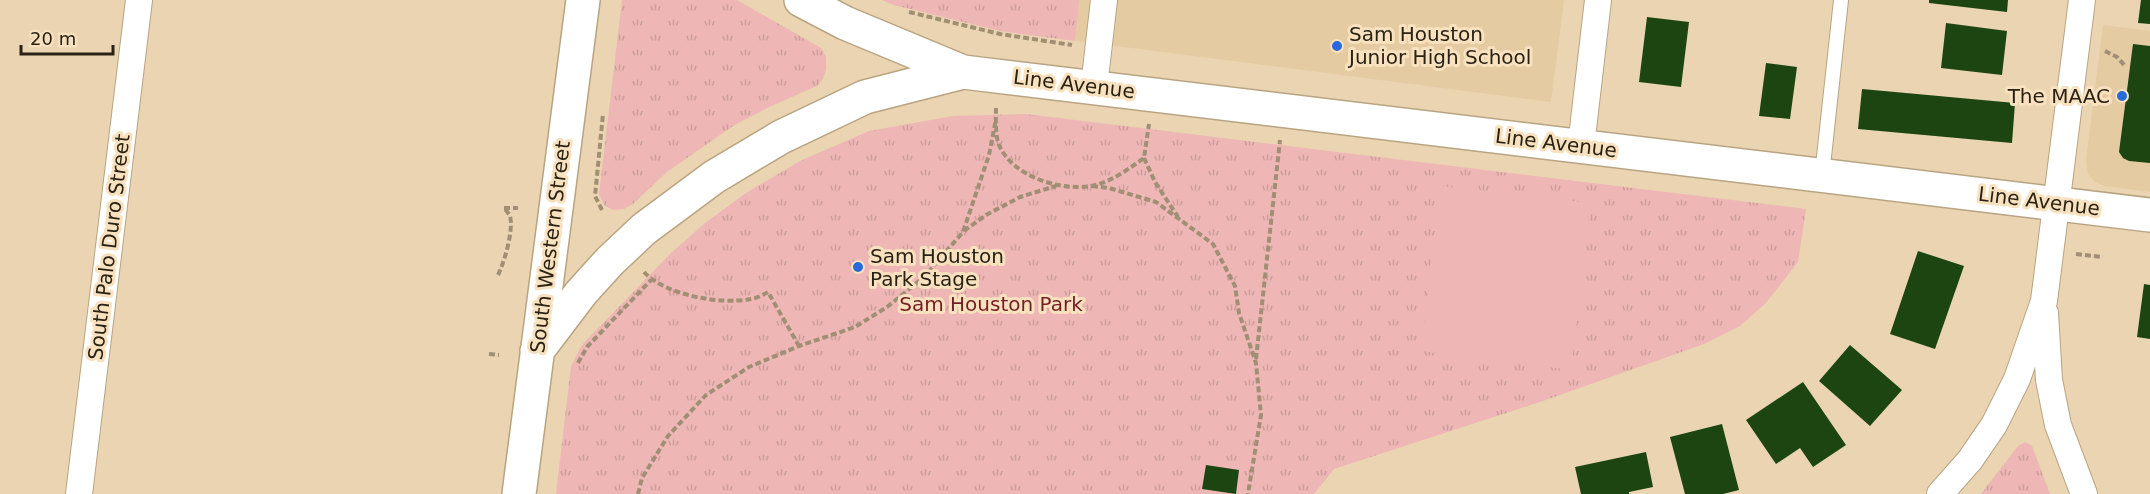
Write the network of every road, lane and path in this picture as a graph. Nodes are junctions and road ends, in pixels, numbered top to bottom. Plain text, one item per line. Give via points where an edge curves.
1 (139, 0) edge
2 (582, 0) edge
3 (801, 0) edge
4 (1104, 0) edge
5 (1598, 0) edge
6 (1841, 0) edge
7 (2082, 0) edge
8 (903, 11) dead end
9 (2102, 44) dead end
10 (1079, 45) dead end
11 (2125, 66) dead end
12 (963, 72) junction
13 (1094, 87) junction
14 (604, 103) dead end
15 (996, 107) dead end
16 (996, 118) junction
17 (1150, 121) dead end
18 (1280, 140) dead end
19 (1581, 146) junction
20 (1144, 158) junction
21 (1822, 175) junction
22 (1057, 186) junction
23 (1092, 186) junction
24 (2058, 204) junction
25 (518, 208) dead end
26 (602, 210) dead end
27 (2150, 215) edge
28 (1180, 219) junction
29 (963, 232) junction
30 (2076, 254) dead end
31 (2103, 257) dead end
32 (643, 272) dead end
33 (498, 275) dead end
34 (651, 280) junction
35 (2044, 301) junction
36 (799, 346) junction
37 (537, 351) junction
38 (489, 354) dead end
39 (499, 355) dead end
40 (578, 363) dead end
41 (1256, 363) junction
42 (79, 494) edge
43 (519, 494) edge
44 (638, 494) edge
45 (1248, 494) edge
46 (1940, 494) edge
47 (2084, 494) edge

1 - 42 street, South Palo Duro Street
2 - 37 main road, South Western Street
3 - 12 main road, Line Avenue via 845,23
4 - 13 street
5 - 19 street
6 - 21 lane
7 - 24 street
8 - 10 path via 1000,34
9 - 11 path via 2107,53
12 - 13 main road, Line Avenue
12 - 37 main road, Line Avenue via 865,97 781,137 714,177 644,229 610,261 580,292
13 - 19 main road, Line Avenue
14 - 26 path via 594,196
15 - 16 path
16 - 22 path via 998,143 1004,154 1030,175
16 - 29 path via 989,155
17 - 20 path
18 - 41 path
19 - 21 main road, Line Avenue
20 - 23 path via 1116,177
20 - 28 path
21 - 24 main road, Line Avenue
22 - 23 path
22 - 29 path via 1020,197
23 - 28 path via 1156,202
24 - 27 main road, Line Avenue
24 - 35 street
25 - 33 path via 504,208 510,216 510,226
28 - 41 path via 1213,244 1235,286 1239,314
29 - 36 path via 924,277 887,307 855,327
30 - 31 path
32 - 34 path
34 - 36 path via 681,292 726,301 752,299 768,292
34 - 40 path via 587,347
35 - 46 street via 2017,379 1994,425
35 - 47 street via 2049,380 2058,425
36 - 44 path via 750,367 706,395 668,436 642,478
37 - 43 main road, South Western Street
38 - 39 path
41 - 45 path via 1261,415

